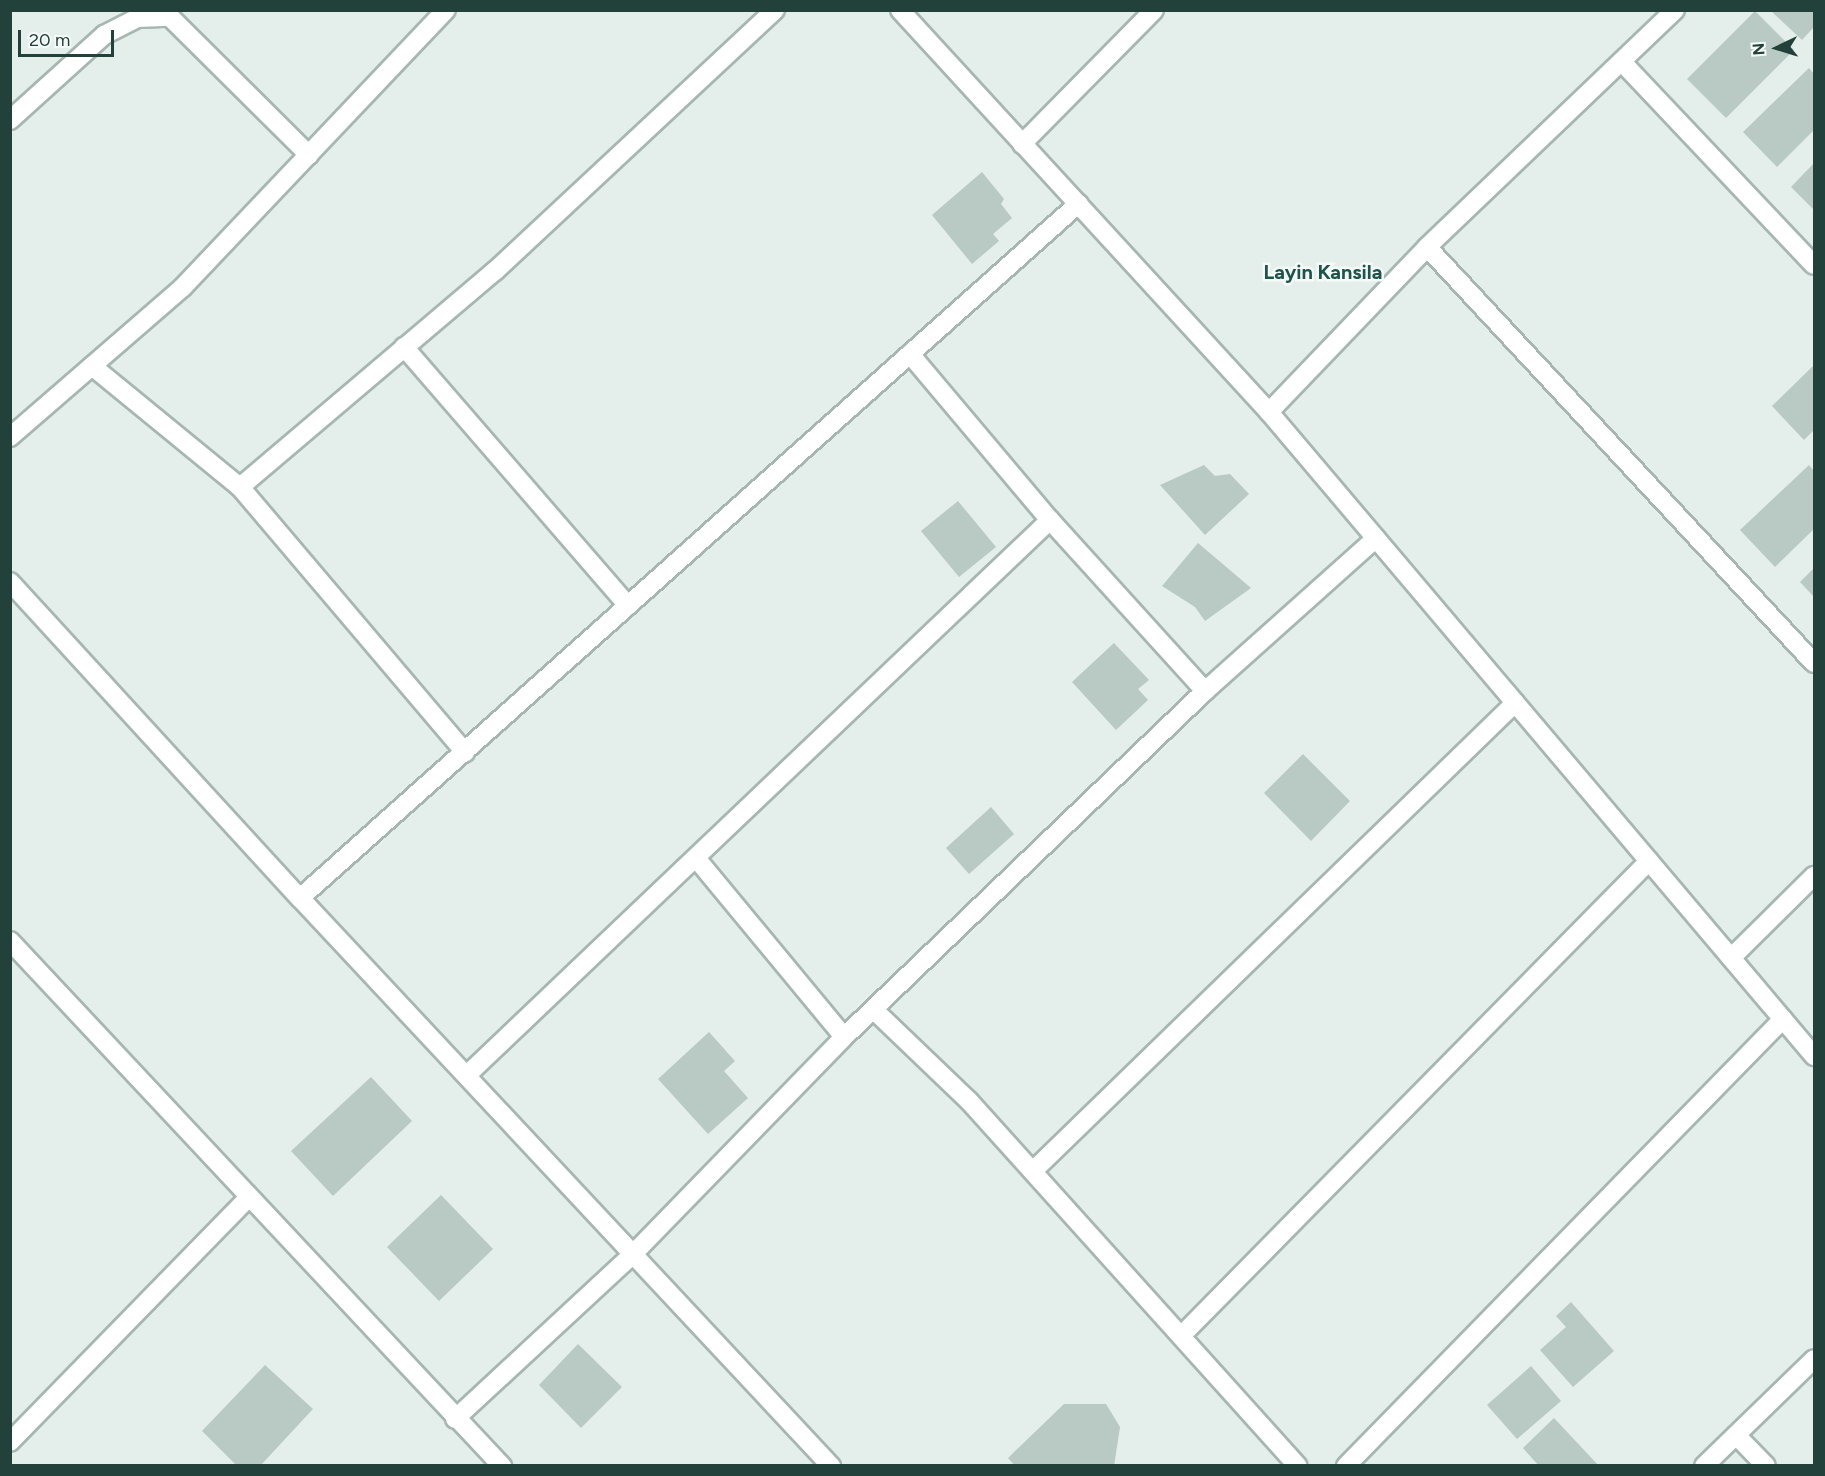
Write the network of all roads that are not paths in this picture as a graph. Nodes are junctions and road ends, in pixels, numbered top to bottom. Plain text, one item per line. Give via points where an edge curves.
1 (446, 10) edge
2 (775, 10) edge
3 (900, 10) edge
4 (1154, 10) edge
5 (1676, 10) edge
6 (167, 14) edge
7 (1622, 62) junction
8 (10, 120) edge
9 (1022, 144) junction
10 (309, 155) junction
11 (1078, 204) junction
12 (1427, 247) junction
13 (1815, 265) edge
14 (405, 347) junction
15 (910, 354) junction
16 (92, 366) junction
17 (1269, 412) junction
18 (10, 437) edge
19 (240, 487) junction
20 (1050, 520) junction
21 (1376, 538) junction
22 (10, 582) edge
23 (628, 606) junction
24 (1815, 663) edge
25 (1205, 692) junction
26 (1515, 703) junction
27 (465, 752) junction
28 (696, 858) junction
29 (1649, 861) junction
30 (1815, 876) edge
31 (300, 898) junction
32 (10, 941) edge
33 (1731, 958) junction
34 (874, 1010) junction
35 (1783, 1019) junction
36 (844, 1037) junction
37 (1815, 1056) edge
38 (466, 1075) junction
39 (1033, 1171) junction
40 (248, 1198) junction
41 (634, 1253) junction
42 (1181, 1335) junction
43 (1815, 1359) edge
44 (455, 1419) junction
45 (1736, 1435) junction
46 (10, 1442) edge
47 (502, 1466) edge
48 (831, 1466) edge
49 (1299, 1466) edge
50 (1346, 1466) edge
51 (1704, 1466) edge
52 (1766, 1466) edge

1 - 10 street
2 - 14 street via 495,271
3 - 9 street
4 - 9 street
5 - 7 street
6 - 8 street via 137,18 104,35
6 - 10 street
7 - 12 street
7 - 13 street
9 - 11 street
10 - 16 street via 183,288
11 - 15 street
11 - 17 street
12 - 17 street
12 - 24 street
14 - 19 street
14 - 23 street
15 - 20 street
15 - 23 street
16 - 18 street
16 - 19 street
17 - 21 street
19 - 27 street
20 - 25 street
20 - 28 street
21 - 25 street
21 - 26 street
22 - 31 street
23 - 27 street
25 - 34 street
26 - 29 street
26 - 39 street
27 - 31 street
28 - 36 street
28 - 38 street
29 - 33 street
29 - 42 street
30 - 33 street
31 - 38 street
32 - 40 street
33 - 35 street
34 - 36 street
34 - 39 street via 969,1101
35 - 37 street
35 - 50 street
36 - 41 street
38 - 41 street
39 - 42 street
40 - 44 street
40 - 46 street
41 - 44 street
41 - 48 street
42 - 49 street
43 - 45 street
44 - 47 street
45 - 51 street
45 - 52 street

